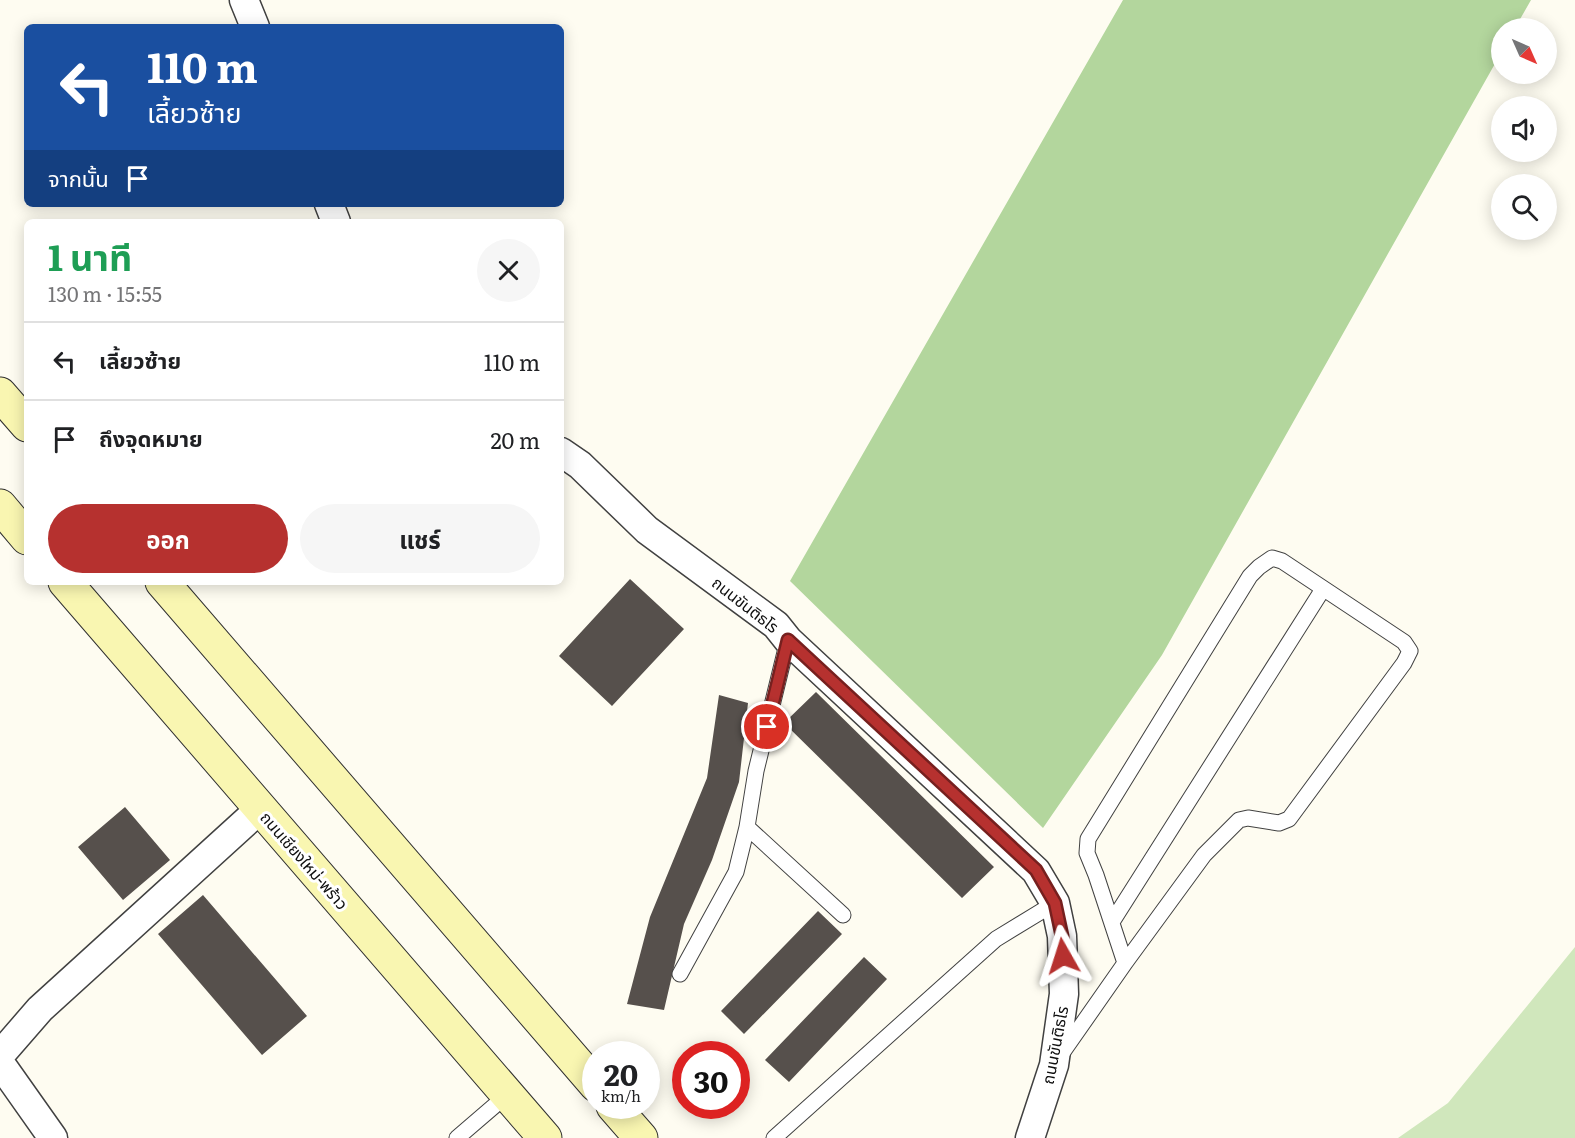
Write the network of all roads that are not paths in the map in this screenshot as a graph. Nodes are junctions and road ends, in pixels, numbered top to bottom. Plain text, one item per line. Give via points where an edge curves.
1 (244, 0) edge
2 (254, 24) edge
3 (0, 394) edge
4 (24, 422) edge
5 (564, 454) edge
6 (0, 506) edge
7 (24, 534) edge
8 (68, 585) edge
9 (165, 585) edge
10 (1323, 589) junction
11 (788, 640) junction
12 (261, 808) junction
13 (747, 827) junction
14 (1055, 903) junction
15 (843, 915) dead end
16 (1112, 922) junction
17 (1125, 963) junction
18 (680, 974) dead end
19 (0, 1055) edge
20 (0, 1063) edge
21 (1054, 1065) junction
22 (582, 1069) edge
23 (507, 1095) junction
24 (624, 1119) edge
25 (53, 1138) edge
26 (456, 1138) edge
27 (545, 1138) edge
28 (641, 1138) edge
29 (774, 1138) edge
30 (1030, 1138) edge

1 - 2 street
3 - 4 main road
5 - 11 street, ถนนขันติธโร via 647,530 776,625
6 - 7 main road
8 - 12 main road, ถนนเชียงใหม่-พร้าว
9 - 22 main road
10 - 16 lane
10 - 16 lane via 1272,558 1250,576 1088,839 1086,853
10 - 17 lane via 1404,642 1410,651 1404,663 1289,819 1279,824 1239,820 1204,855
11 - 13 lane via 756,771
11 - 14 street, ถนนขันติธโร via 1036,870
12 - 19 street via 40,1009
12 - 23 main road, ถนนเชียงใหม่-พร้าว
13 - 15 lane
13 - 18 lane via 736,872
14 - 21 street, ถนนขันติธโร via 1062,936 1064,994
14 - 29 lane via 996,939
16 - 17 lane
17 - 21 lane
20 - 25 street
21 - 30 street, ถนนขันติธโร
23 - 26 lane
23 - 27 main road, ถนนเชียงใหม่-พร้าว
24 - 28 main road

